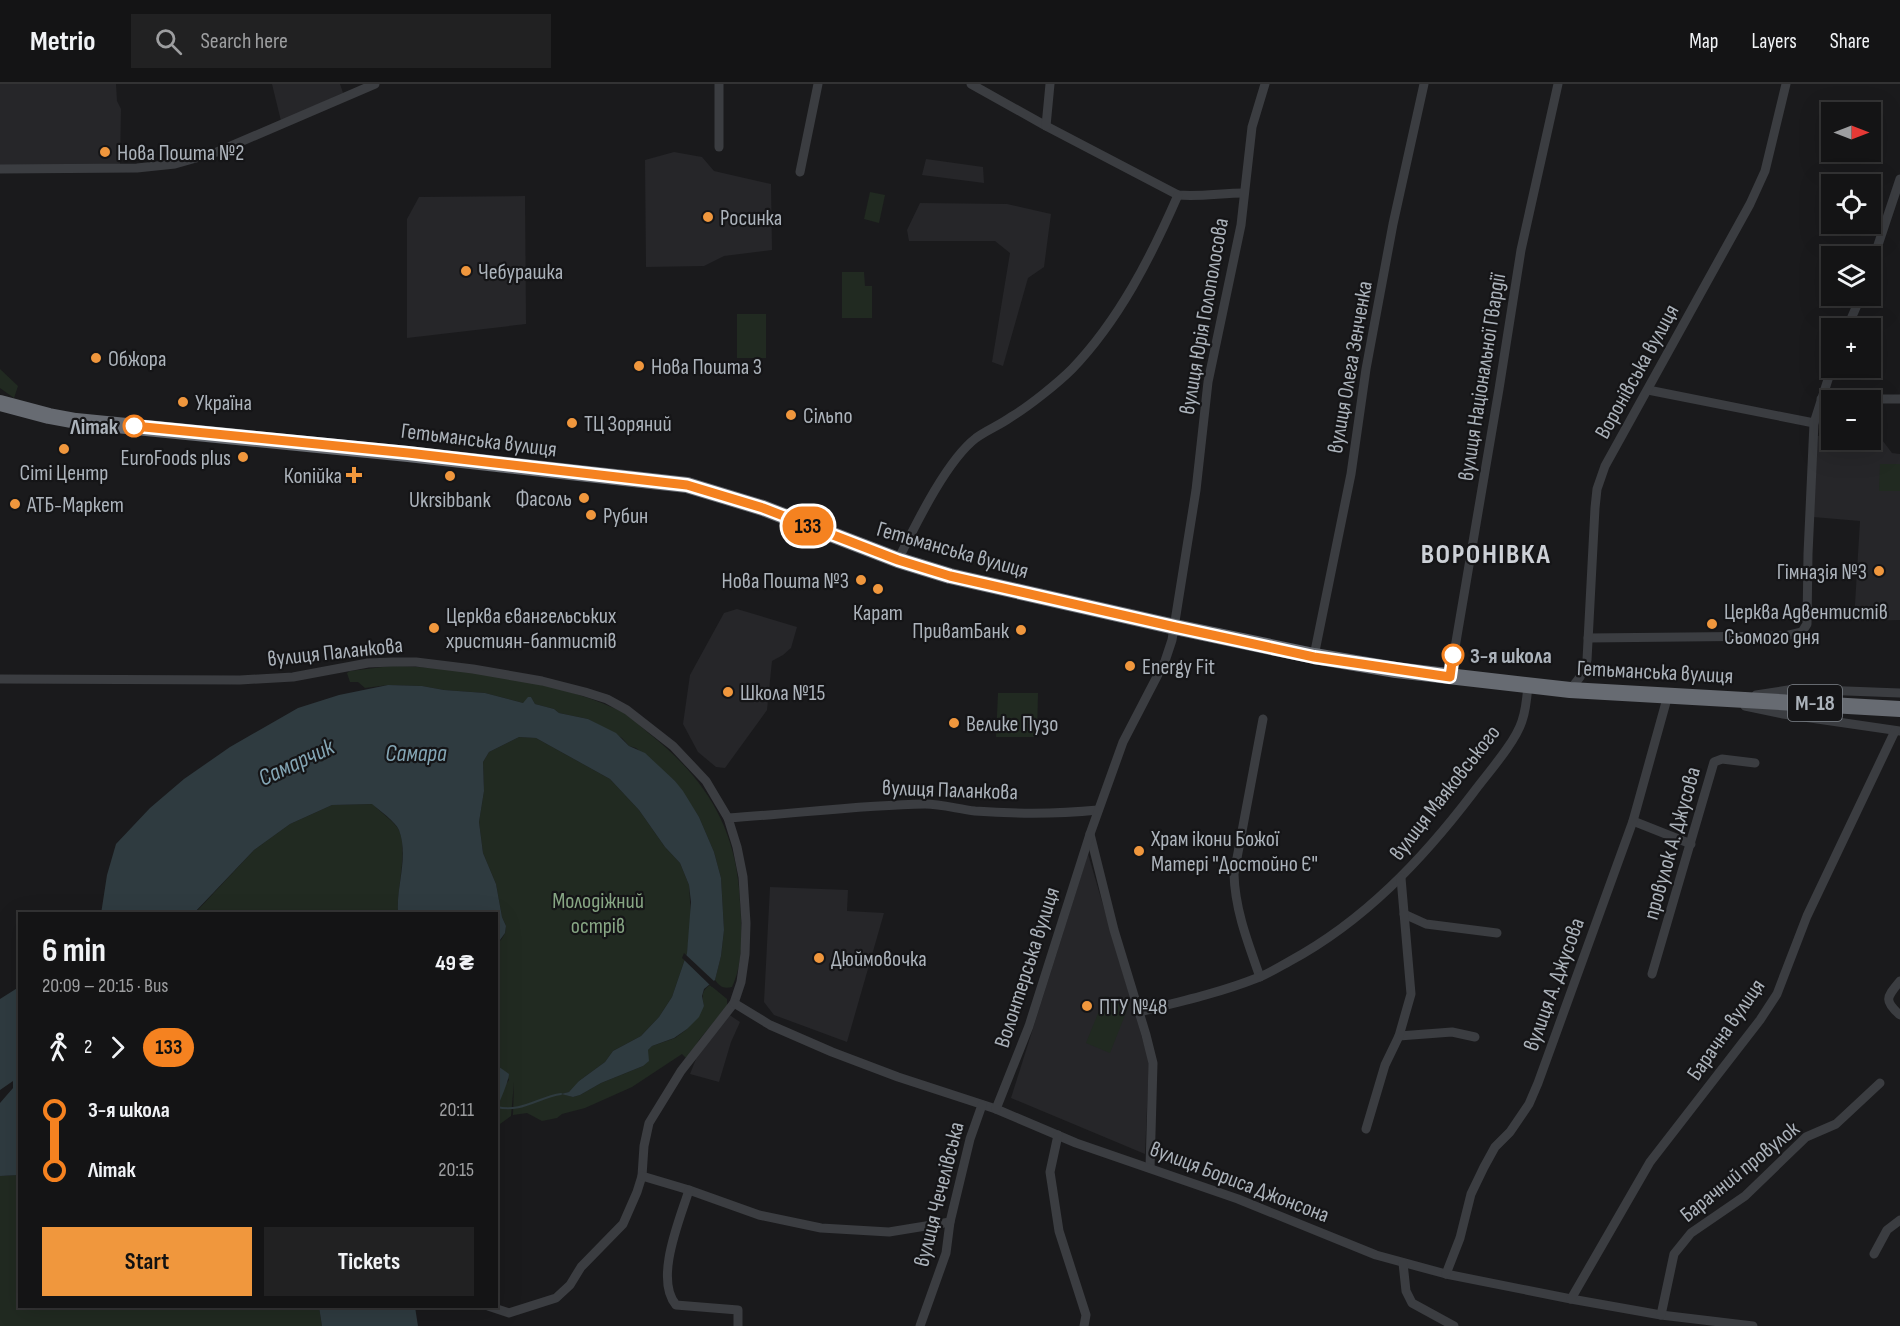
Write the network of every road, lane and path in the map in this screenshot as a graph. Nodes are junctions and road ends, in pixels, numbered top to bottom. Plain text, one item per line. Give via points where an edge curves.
1 (375, 84) edge
2 (719, 84) edge
3 (818, 84) edge
4 (971, 84) edge
5 (1050, 84) edge
6 (1265, 84) edge
7 (1424, 84) edge
8 (1558, 84) edge
9 (1784, 84) edge
10 (1046, 126) junction
11 (719, 147) dead end
12 (0, 169) edge
13 (800, 172) dead end
14 (1900, 179) edge
15 (1244, 193) junction
16 (1178, 195) junction
17 (1878, 246) edge
18 (1648, 390) junction
19 (1821, 399) edge
20 (1881, 399) edge
21 (1900, 399) edge
22 (0, 403) edge
23 (1814, 423) junction
24 (898, 560) junction
25 (1175, 627) junction
26 (1588, 638) junction
27 (1314, 657) junction
28 (1450, 677) junction
29 (0, 679) edge
30 (1528, 685) junction
31 (1570, 690) junction
32 (1900, 693) edge
33 (1668, 695) junction
34 (1730, 698) junction
35 (1900, 709) edge
36 (1263, 719) dead end
37 (1897, 731) edge
38 (1755, 763) dead end
39 (1098, 810) junction
40 (728, 818) junction
41 (1633, 821) junction
42 (1090, 834) junction
43 (1691, 844) junction
44 (1401, 878) junction
45 (1404, 914) junction
46 (1497, 933) dead end
47 (1652, 974) dead end
48 (1260, 977) junction
49 (1900, 981) edge
50 (734, 1003) junction
51 (1139, 1012) junction
52 (1900, 1015) edge
53 (1399, 1036) junction
54 (1475, 1037) dead end
55 (1880, 1083) dead end
56 (982, 1105) junction
57 (996, 1109) junction
58 (1366, 1129) dead end
59 (1058, 1135) junction
60 (1150, 1168) junction
61 (642, 1176) junction
62 (689, 1190) junction
63 (1900, 1220) edge
64 (950, 1222) junction
65 (1874, 1254) dead end
66 (1403, 1263) junction
67 (1446, 1274) junction
68 (1571, 1299) junction
69 (494, 1308) edge
70 (1661, 1315) junction
71 (738, 1326) edge
72 (920, 1326) edge
73 (1084, 1326) edge
74 (1454, 1326) edge
75 (1753, 1326) edge

1 - 12 street via 218,152 175,164
2 - 11 street
3 - 13 street
4 - 10 street
5 - 10 street
6 - 15 street, вулиця Юрія Голополосова via 1252,127
7 - 27 street, вулиця Олега Зенченка via 1393,224 1351,474
8 - 28 street, вулиця Національної Гвардії via 1521,250
9 - 18 street, Воронівська вулиця via 1765,171
10 - 16 street
14 - 17 street
15 - 16 street
15 - 25 street, вулиця Юрія Голополосова via 1208,382
16 - 24 street via 1153,253 1092,346 1054,384 975,439 945,473
18 - 23 street
18 - 26 street, Воронівська вулиця via 1605,466 1597,489
19 - 23 street
20 - 21 street
22 - 24 highway, Гетьманська вулиця / М-18 via 76,421 687,485 763,508
23 - 26 street via 1806,624 1802,633
24 - 25 highway, Гетьманська вулиця / М-18 via 950,576
25 - 27 highway, Гетьманська вулиця / М-18
25 - 39 street, Волонтерська вулиця via 1165,662 1123,742
26 - 31 street, Воронівська вулиця via 1587,660
27 - 28 highway, Гетьманська вулиця / М-18
28 - 30 highway, Гетьманська вулиця / М-18
29 - 40 street, вулиця Паланкова via 240,680 293,677 359,664 416,662 542,681 607,699 627,710 673,746 711,790
30 - 31 highway, Гетьманська вулиця / М-18
30 - 44 street, вулиця Маяковського via 1521,723 1512,739 1443,833
31 - 33 highway, Гетьманська вулиця / М-18
32 - 34 street via 1794,689
33 - 34 highway, Гетьманська вулиця / М-18
33 - 41 street, вулиця А. Джусова
34 - 35 highway, Гетьманська вулиця / М-18
34 - 37 street via 1748,708
36 - 48 street via 1233,874 1238,912
37 - 68 street, Барачна вулиця via 1806,916 1777,994 1650,1162
38 - 43 street, провулок А. Джусова via 1722,759 1714,762
39 - 40 street, вулиця Паланкова via 975,811 928,804
39 - 42 street, Волонтерська вулиця
40 - 50 street, вулиця Паланкова via 743,877 746,923 743,970
41 - 43 street
41 - 67 street, вулиця А. Джусова via 1534,1093 1484,1167 1471,1194
42 - 51 street
42 - 57 street, Волонтерська вулиця via 1029,1026
43 - 47 street, провулок А. Джусова
44 - 45 street
44 - 48 street, вулиця Маяковського via 1354,920
45 - 46 street via 1426,924
45 - 53 street via 1411,994
48 - 51 street, вулиця Маяковського
49 - 52 street via 1888,1000
50 - 56 street, вулиця Бориса Джонсона via 770,1025 832,1052
50 - 61 street via 681,1071 649,1123
51 - 60 street via 1153,1063
53 - 54 street via 1452,1032
53 - 58 street via 1385,1065
55 - 70 street, Барачний провулок via 1836,1124 1806,1137 1745,1196 1691,1233 1674,1254
56 - 57 street, вулиця Бориса Джонсона
56 - 64 street, вулиця Чечелівська
57 - 59 street, вулиця Бориса Джонсона
59 - 60 street, вулиця Бориса Джонсона
59 - 73 street via 1050,1172 1059,1231 1086,1316
60 - 66 street, вулиця Бориса Джонсона
61 - 62 street
61 - 69 street via 623,1224 556,1298 509,1313
62 - 64 street via 759,1215 821,1228 889,1232
62 - 71 street via 672,1243 670,1298 676,1305 738,1310
63 - 65 street via 1887,1230
64 - 72 street, вулиця Чечелівська via 946,1253
66 - 67 street, вулиця Бориса Джонсона
66 - 74 street via 1412,1303
67 - 68 street, вулиця Бориса Джонсона
68 - 70 street, вулиця Бориса Джонсона
70 - 75 street, вулиця Бориса Джонсона

